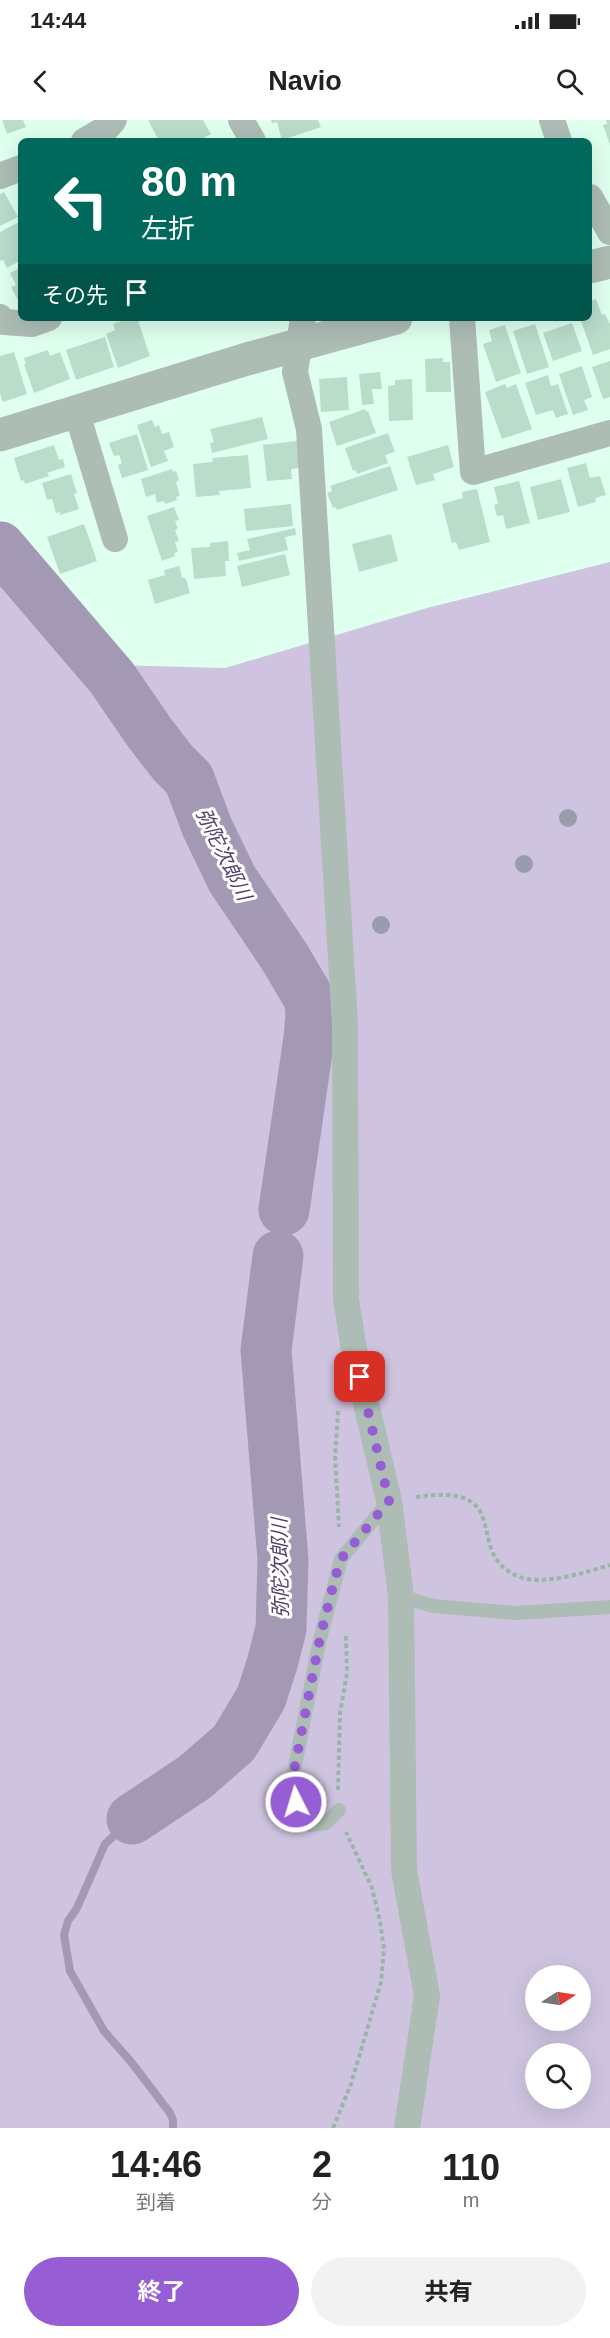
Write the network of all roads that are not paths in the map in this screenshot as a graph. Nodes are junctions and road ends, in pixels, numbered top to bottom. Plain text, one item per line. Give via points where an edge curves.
1 (114, 120) edge
2 (241, 120) edge
3 (552, 120) edge
4 (89, 138) edge
5 (251, 138) edge
6 (558, 138) edge
7 (18, 169) edge
8 (0, 176) edge
9 (592, 200) edge
10 (610, 232) edge
11 (610, 262) edge
12 (592, 266) edge
13 (0, 317) edge
14 (40, 321) edge
15 (374, 321) edge
16 (462, 321) edge
17 (301, 331) edge
18 (76, 410) junction
19 (610, 432) edge
20 (0, 435) edge
21 (115, 539) dead end
22 (389, 1501) junction
23 (401, 1596) junction
24 (610, 1607) edge
25 (339, 1810) road end
26 (407, 2128) edge

1 - 4 street
2 - 5 street
3 - 6 street
7 - 8 street
9 - 10 street
11 - 12 street
13 - 14 street via 4,322
15 - 17 street
16 - 19 street via 473,472
17 - 18 street
17 - 22 street via 295,372 309,429 345,1025 346,1299 355,1356
18 - 20 street
18 - 21 street
22 - 23 street
22 - 25 lane via 341,1559 320,1638 293,1776 302,1819 311,1826 326,1823
23 - 24 lane via 433,1606 516,1612
23 - 26 street via 404,1870 427,1996

